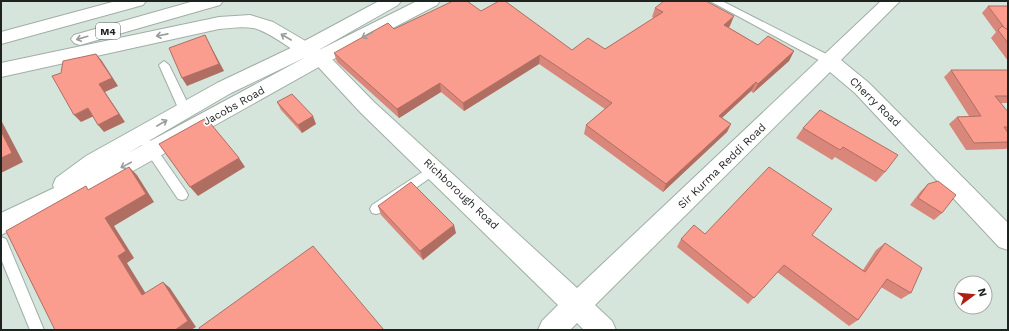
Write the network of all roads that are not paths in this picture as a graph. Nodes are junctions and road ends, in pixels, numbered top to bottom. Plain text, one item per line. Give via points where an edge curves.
1 (102, 1) edge
2 (137, 1) edge
3 (214, 1) edge
4 (392, 1) edge
5 (431, 1) edge
6 (715, 1) edge
7 (891, 1) edge
8 (3, 37) edge
9 (311, 54) junction
10 (1, 61) edge
11 (830, 61) junction
12 (164, 65) dead end
13 (1, 70) edge
14 (185, 110) junction
15 (146, 143) junction
16 (433, 170) junction
17 (182, 195) dead end
18 (376, 209) dead end
19 (1, 225) edge
20 (1008, 239) edge
21 (1, 243) edge
22 (576, 306) junction
23 (38, 330) edge
24 (551, 330) edge
25 (603, 330) edge

1 - 8 main road
2 - 8 main road, M4
3 -> 10 main road, M4
4 - 9 main road, Jacobs Road
5 -> 9 main road, Jacobs Road via 414,16 391,27
6 - 11 lane, Cherry Road
7 - 11 main road, Sir Kurma Reddi Road
9 -> 13 main road, Richborough Road via 259,21 247,20 211,25
9 - 14 main road, Jacobs Road via 224,88
9 - 15 main road, Jacobs Road
9 - 16 main road, Richborough Road
11 - 20 main road, Cherry Road via 862,88
11 - 22 main road, Sir Kurma Reddi Road
12 - 14 lane
15 -> 14 main road, Jacobs Road
15 - 17 lane
15 - 19 main road, Jacobs Road via 94,162 36,206
16 - 18 lane
16 - 22 main road, Richborough Road
21 - 23 lane
22 - 24 main road, Sir Kurma Reddi Road
22 - 25 main road, Richborough Road

